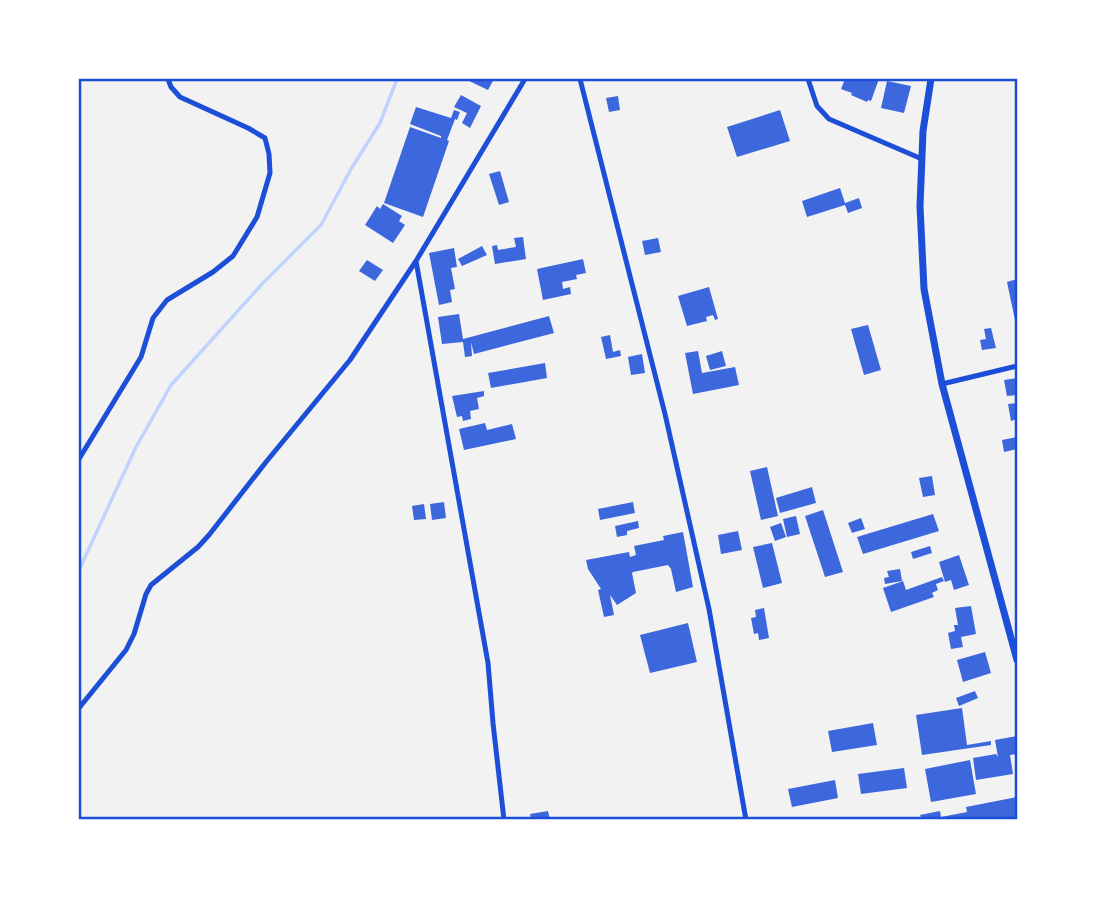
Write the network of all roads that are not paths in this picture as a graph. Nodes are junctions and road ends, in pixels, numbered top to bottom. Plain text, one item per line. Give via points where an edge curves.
1 (168, 79) edge
2 (525, 79) edge
3 (580, 79) edge
4 (808, 79) edge
5 (931, 79) edge
6 (922, 159) junction
7 (416, 261) junction
8 (1017, 366) edge
9 (942, 384) junction
10 (79, 459) edge
11 (1017, 660) edge
12 (79, 708) edge
13 (504, 820) edge
14 (746, 820) edge

1 - 10 street via 180,97 265,138 270,173 257,217 233,256 167,300 153,318 141,357
2 - 7 street
3 - 14 street via 709,609
4 - 6 street via 817,106 829,119
5 - 6 main road
6 - 9 main road via 924,289
7 - 12 street via 350,360 209,535 151,585 131,642
7 - 13 street via 488,663
8 - 9 street
9 - 11 main road

